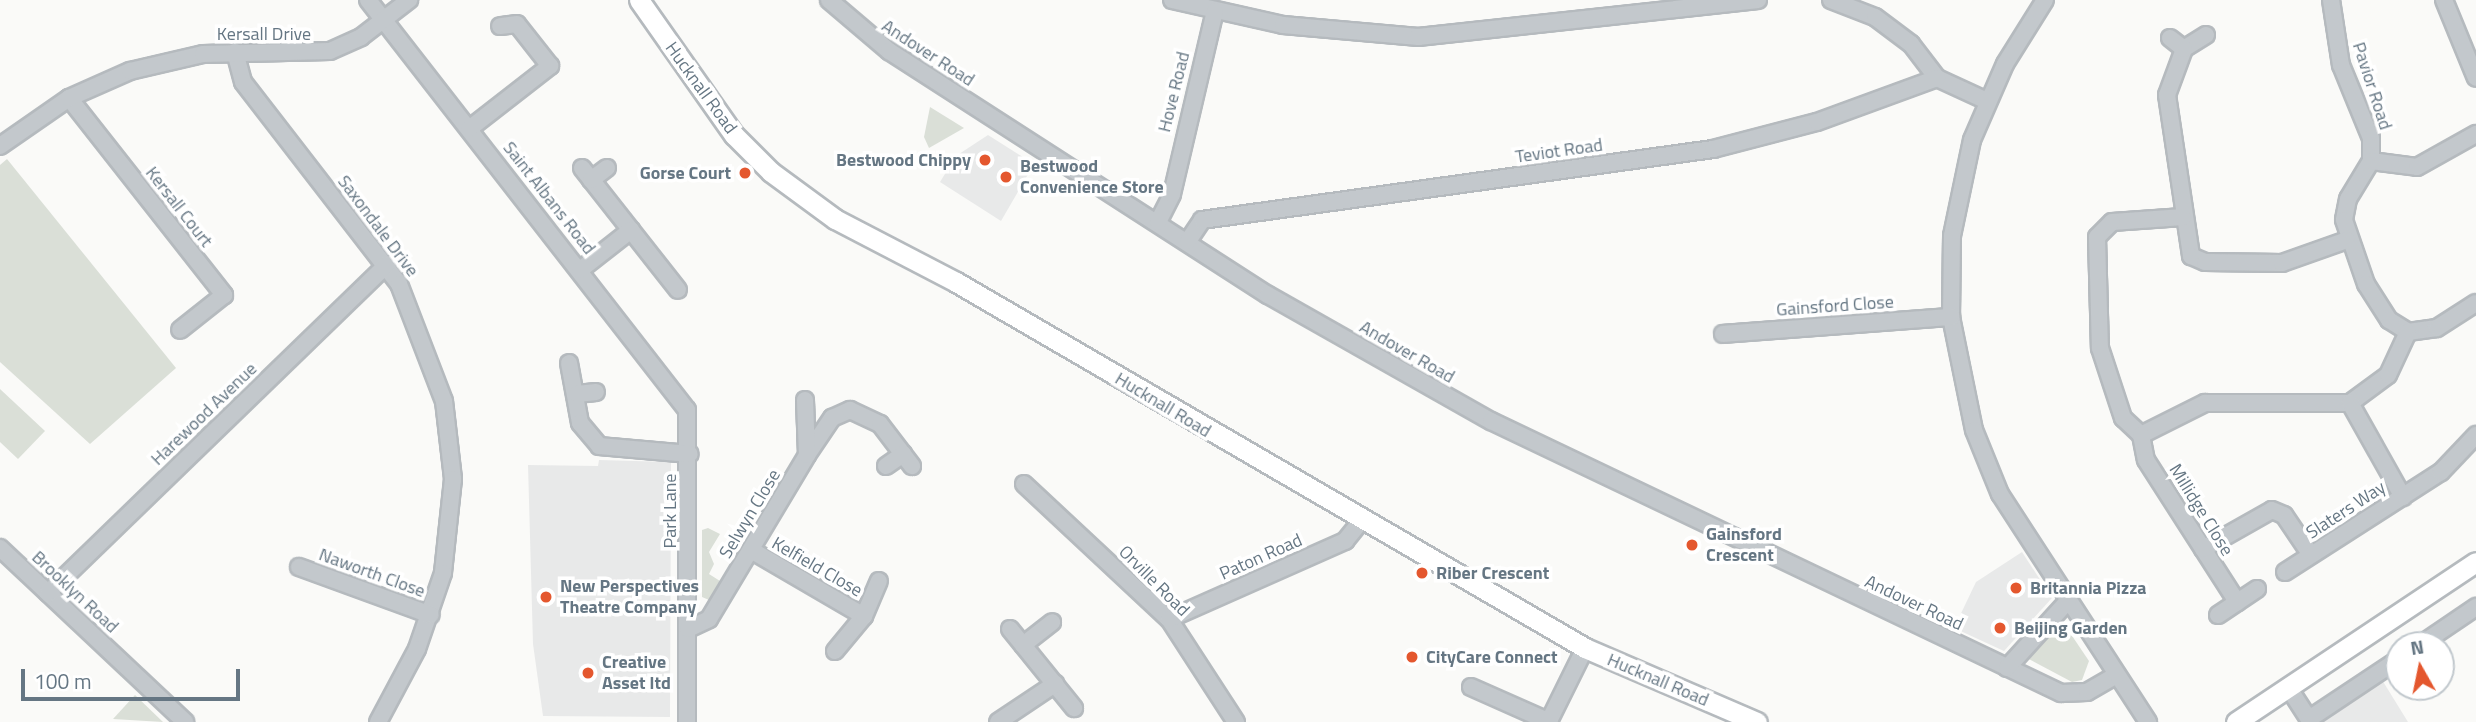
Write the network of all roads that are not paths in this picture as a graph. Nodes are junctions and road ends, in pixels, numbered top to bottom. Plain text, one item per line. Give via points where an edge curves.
1 (368, 0) edge
2 (409, 0) edge
3 (639, 0) edge
4 (830, 0) edge
5 (1172, 0) edge
6 (1758, 0) edge
7 (1830, 0) edge
8 (2045, 0) edge
9 (2331, 0) edge
10 (2444, 0) edge
11 (1215, 11) junction
12 (383, 20) junction
13 (500, 26) dead end
14 (2206, 35) dead end
15 (2170, 38) dead end
16 (2184, 49) junction
17 (235, 52) junction
18 (1937, 78) junction
19 (2476, 78) edge
20 (69, 98) junction
21 (1987, 101) junction
22 (470, 129) junction
23 (2476, 134) edge
24 (0, 146) edge
25 (2371, 161) junction
26 (607, 168) dead end
27 (2183, 217) junction
28 (1158, 222) junction
29 (631, 230) junction
30 (2347, 240) junction
31 (1188, 241) junction
32 (387, 264) junction
33 (580, 270) junction
34 (678, 290) dead end
35 (2476, 303) edge
36 (1951, 317) junction
37 (180, 330) dead end
38 (2408, 332) junction
39 (1723, 334) dead end
40 (569, 363) dead end
41 (596, 392) dead end
42 (577, 394) junction
43 (805, 400) dead end
44 (2350, 403) junction
45 (690, 425) joint
46 (2141, 435) junction
47 (2476, 435) edge
48 (690, 454) junction
49 (807, 455) junction
50 (886, 466) dead end
51 (1024, 484) dead end
52 (2403, 497) junction
53 (1361, 522) junction
54 (0, 548) edge
55 (2203, 549) junction
56 (751, 550) junction
57 (2311, 555) junction
58 (2476, 562) edge
59 (299, 567) dead end
60 (2285, 572) dead end
61 (879, 581) dead end
62 (2257, 590) dead end
63 (48, 593) junction
64 (2068, 601) junction
65 (2237, 603) junction
66 (2476, 607) edge
67 (431, 615) junction
68 (2218, 615) dead end
69 (864, 616) junction
70 (1169, 619) junction
71 (1052, 622) dead end
72 (688, 629) junction
73 (1010, 629) dead end
74 (2441, 631) edge
75 (1023, 645) junction
76 (1585, 648) junction
77 (835, 652) dead end
78 (2007, 668) junction
79 (2385, 668) edge
80 (2117, 676) junction
81 (1055, 684) junction
82 (1471, 687) dead end
83 (2288, 687) junction
84 (1074, 708) dead end
85 (179, 720) edge
86 (378, 722) edge
87 (687, 722) edge
88 (999, 722) edge
89 (1236, 722) edge
90 (1550, 722) edge
91 (1757, 722) edge
92 (2148, 722) edge
93 (2236, 722) edge

1 - 12 street, Saint Albans Road
2 - 12 street, Kersall Drive
3 - 53 main road, Hucknall Road via 734,135 809,201
4 - 28 street, Andover Road via 889,51
5 - 11 street
6 - 11 street via 1418,37 1348,34
7 - 18 street via 1875,17 1911,44
8 - 21 street
9 - 25 street, Pavior Road via 2341,65 2362,110
10 - 19 street
11 - 28 street, Hove Road via 1172,194
12 - 17 street, Kersall Drive via 348,45 320,54
12 - 22 street, Saint Albans Road
13 - 22 street via 520,17 550,66
14 - 16 street
15 - 16 street
16 - 27 street via 2166,110
17 - 20 street, Kersall Drive via 147,66
17 - 32 street, Saxondale Drive via 243,82
18 - 21 street
18 - 31 street, Teviot Road via 1817,121 1713,149 1202,220
20 - 24 street, Kersall Drive
20 - 37 street, Kersall Court via 224,295
21 - 36 street via 1957,200
22 - 33 street, Saint Albans Road
23 - 25 street via 2417,167
25 - 30 street via 2345,207
26 - 29 street via 587,174
27 - 30 street via 2188,250 2205,262 2282,263
27 - 46 street via 2112,222 2097,237 2101,348 2123,418
28 - 31 street, Andover Road
29 - 33 street
29 - 34 street
30 - 38 street via 2380,307
31 - 78 street, Andover Road via 1268,295 1491,421
32 - 63 street, Harewood Avenue
32 - 67 street, Saxondale Drive via 435,367 450,440 451,528
33 - 45 street, Saint Albans Road via 683,400
35 - 38 street via 2437,328
36 - 39 street, Gainsford Close
36 - 64 street via 1960,379 1987,466
38 - 44 street via 2388,375
40 - 42 street
41 - 42 street
42 - 48 street via 580,423 599,446
43 - 49 street
44 - 46 street via 2205,403
44 - 52 street
45 - 48 street, Park Lane
46 - 55 street, Millidge Close via 2146,460
47 - 52 street, Slaters Way via 2441,472
48 - 72 street, Park Lane
49 - 50 street via 832,418 850,410 880,424 907,460
49 - 56 street, Selwyn Close
51 - 70 street, Orville Road
52 - 57 street, Slaters Way
53 - 70 street, Paton Road via 1345,541
53 - 76 main road, Hucknall Road
54 - 63 street, Brooklyn Road
55 - 57 street, Slaters Way via 2272,510 2284,515
55 - 65 street, Millidge Close
56 - 69 street, Kelfield Close
56 - 72 street, Selwyn Close via 709,619
57 - 60 street, Slaters Way
58 - 83 main road
59 - 67 street, Naworth Close
61 - 69 street, Kelfield Close
62 - 65 street
63 - 85 street, Brooklyn Road
64 - 78 street
64 - 80 street
65 - 68 street
66 - 74 street
67 - 86 street, Saxondale Drive
69 - 77 street, Kelfield Close
70 - 89 street, Orville Road
71 - 75 street
72 - 87 street, Park Lane
73 - 75 street
75 - 81 street
76 - 90 street
76 - 91 main road, Hucknall Road
78 - 80 street, Andover Road via 2073,695
79 - 83 street via 2309,719
80 - 92 street
81 - 84 street
81 - 88 street
82 - 90 street
83 - 93 main road

